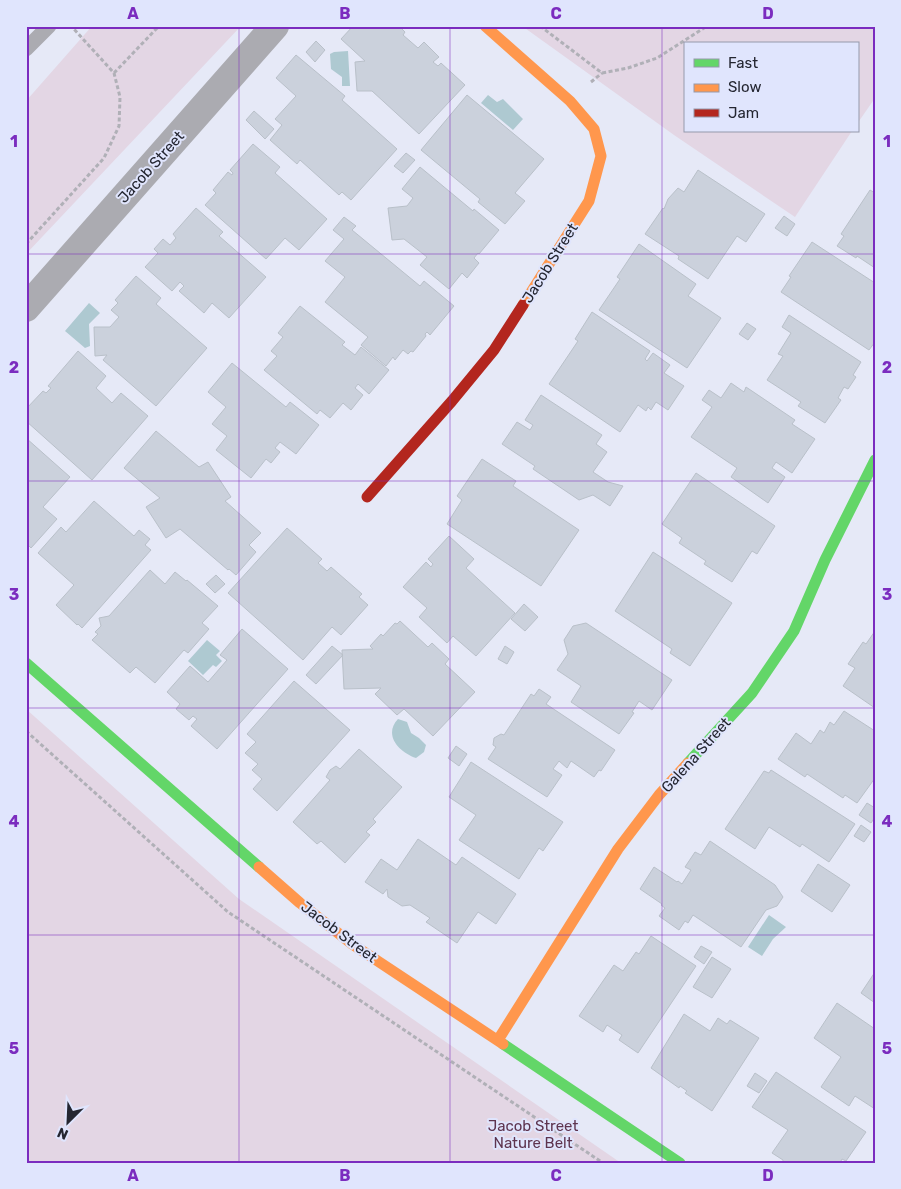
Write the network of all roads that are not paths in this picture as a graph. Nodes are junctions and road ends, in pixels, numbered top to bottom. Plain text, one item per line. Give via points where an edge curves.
1 (49, 26) edge
2 (275, 26) edge
3 (485, 26) edge
4 (26, 49) edge
5 (26, 308) edge
6 (875, 460) edge
7 (367, 497) dead end
8 (26, 663) edge
9 (498, 1040) junction
10 (680, 1163) edge

1 - 4 lane
2 - 5 street, Jacob Street
3 - 7 street, Jacob Street via 570,101 594,129 602,156 589,201 494,350
6 - 9 street, Galena Street via 794,631 752,693 659,795 618,850
8 - 9 street, Jacob Street via 300,903 352,944
9 - 10 street, Jacob Street

